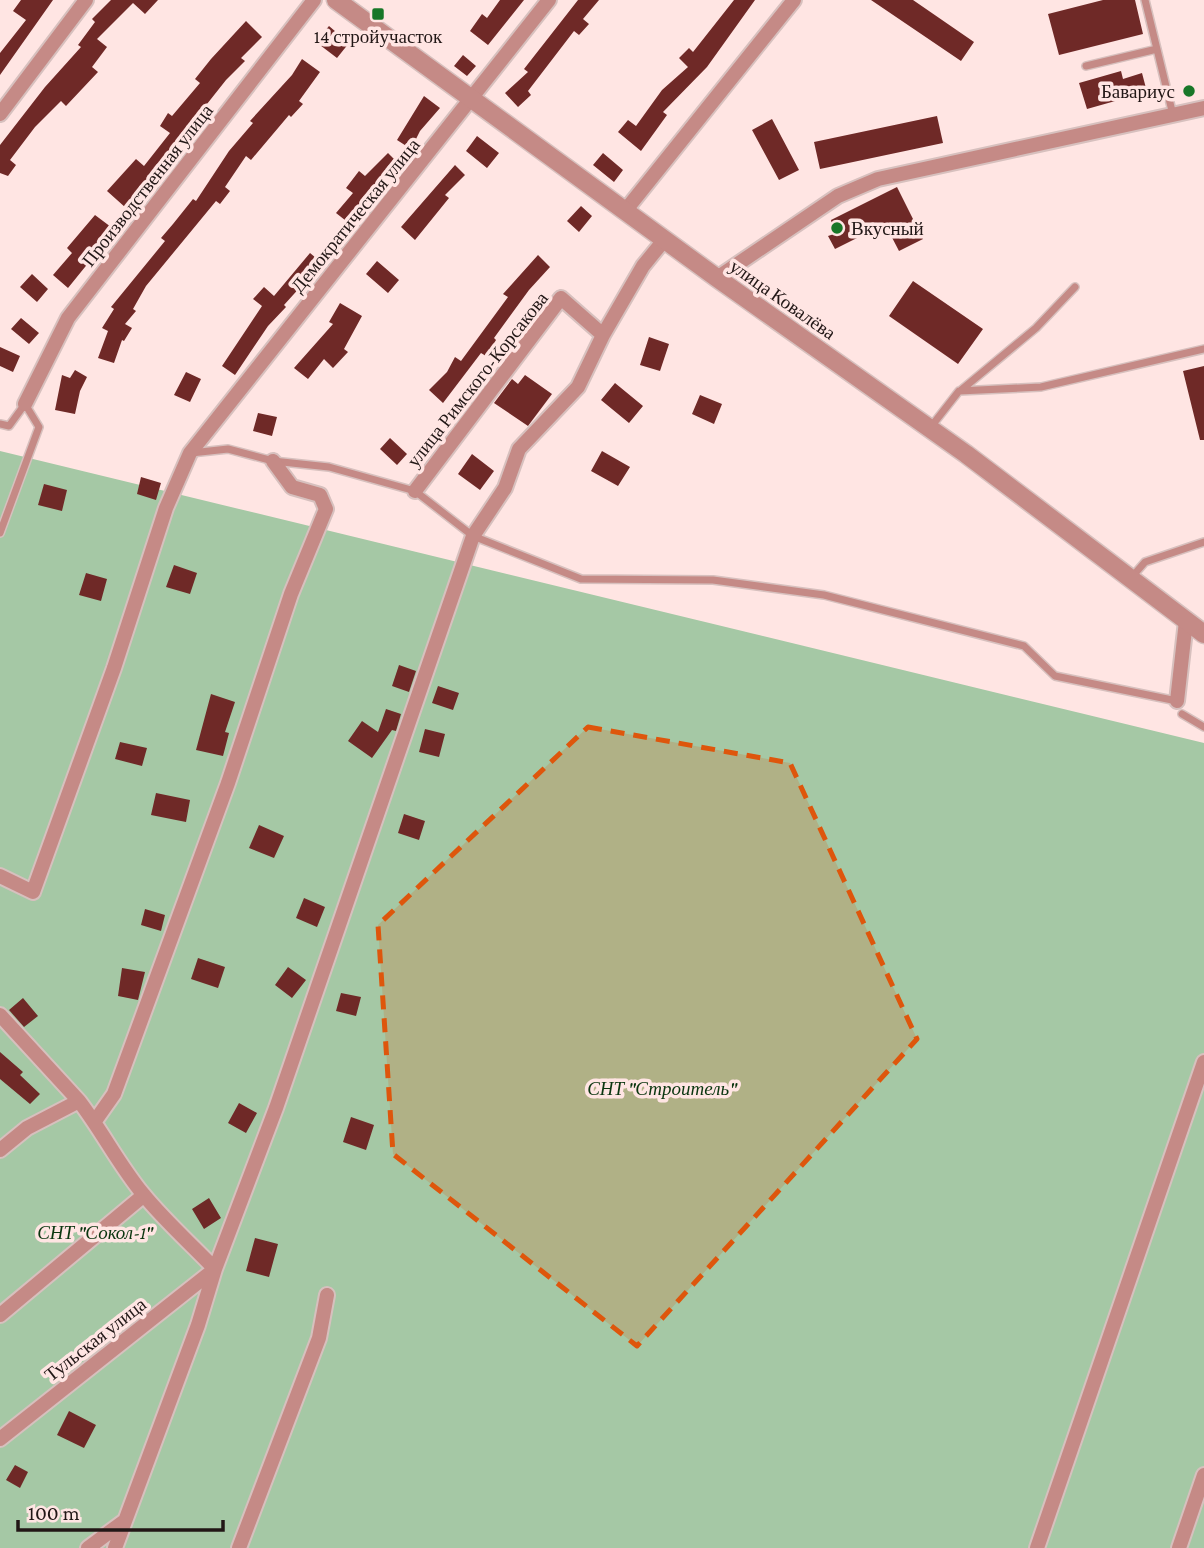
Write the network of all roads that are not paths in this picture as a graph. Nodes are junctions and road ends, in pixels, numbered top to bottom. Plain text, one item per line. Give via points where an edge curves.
1 (86, 0) edge
2 (314, 0) edge
3 (336, 0) edge
4 (549, 0) edge
5 (794, 0) edge
6 (1145, 0) edge
7 (1157, 49) junction
8 (1086, 66) dead end
9 (472, 99) junction
10 (1204, 108) edge
11 (0, 114) edge
12 (1173, 115) junction
13 (625, 211) junction
14 (665, 239) junction
15 (717, 278) junction
16 (1075, 287) dead end
17 (603, 335) junction
18 (1204, 349) edge
19 (959, 391) junction
20 (25, 404) junction
21 (0, 424) edge
22 (930, 428) junction
23 (190, 453) junction
24 (273, 461) junction
25 (415, 491) junction
26 (0, 533) edge
27 (473, 536) junction
28 (1204, 542) edge
29 (1130, 578) junction
30 (1186, 621) junction
31 (1204, 635) edge
32 (1180, 707) junction
33 (1204, 727) edge
34 (0, 876) edge
35 (0, 1015) edge
36 (1204, 1062) edge
37 (79, 1101) junction
38 (95, 1121) junction
39 (0, 1150) edge
40 (144, 1195) junction
41 (215, 1269) junction
42 (327, 1295) dead end
43 (0, 1315) edge
44 (0, 1439) edge
45 (1204, 1475) edge
46 (124, 1521) junction
47 (88, 1548) edge
48 (115, 1548) edge
49 (239, 1548) edge
50 (1037, 1548) edge
51 (1179, 1548) edge

1 - 11 street
2 - 20 street, Производственная улица via 68,318
3 - 9 street, улица Ковалёва
4 - 9 street, Демократическая улица
5 - 13 street
6 - 7 lane
7 - 8 lane
7 - 12 lane
9 - 13 street, улица Ковалёва
9 - 23 street, Демократическая улица
10 - 12 street
12 - 15 street via 878,179 838,196
13 - 14 street, улица Ковалёва
14 - 15 street, улица Ковалёва
14 - 17 street via 643,266
15 - 22 street, улица Ковалёва
16 - 19 lane via 1036,328
17 - 25 street, улица Римского-Корсакова via 561,298
17 - 27 street via 578,387 519,449 505,488
18 - 19 lane via 1041,387
19 - 22 lane
20 - 21 lane via 9,426
20 - 26 lane via 39,427
22 - 29 street, улица Ковалёва
23 - 24 lane via 228,449
23 - 34 street, Демократическая улица via 166,508 33,892
24 - 25 lane via 328,467
24 - 38 street via 292,487 320,495 326,509 291,594 119,1082
25 - 27 lane
27 - 32 lane via 581,579 713,580 824,595 1024,646 1055,676
27 - 41 street via 276,1108
28 - 29 lane via 1145,562
29 - 30 street, улица Ковалёва
30 - 31 street, улица Ковалёва
30 - 32 street
32 - 33 lane
35 - 37 street
36 - 50 street
37 - 38 street
37 - 39 street via 27,1128
38 - 40 street via 105,1143
40 - 41 street
40 - 43 street
41 - 44 street, Тульская улица
41 - 46 street
42 - 49 street via 319,1338
45 - 51 street
46 - 47 street
46 - 48 street

